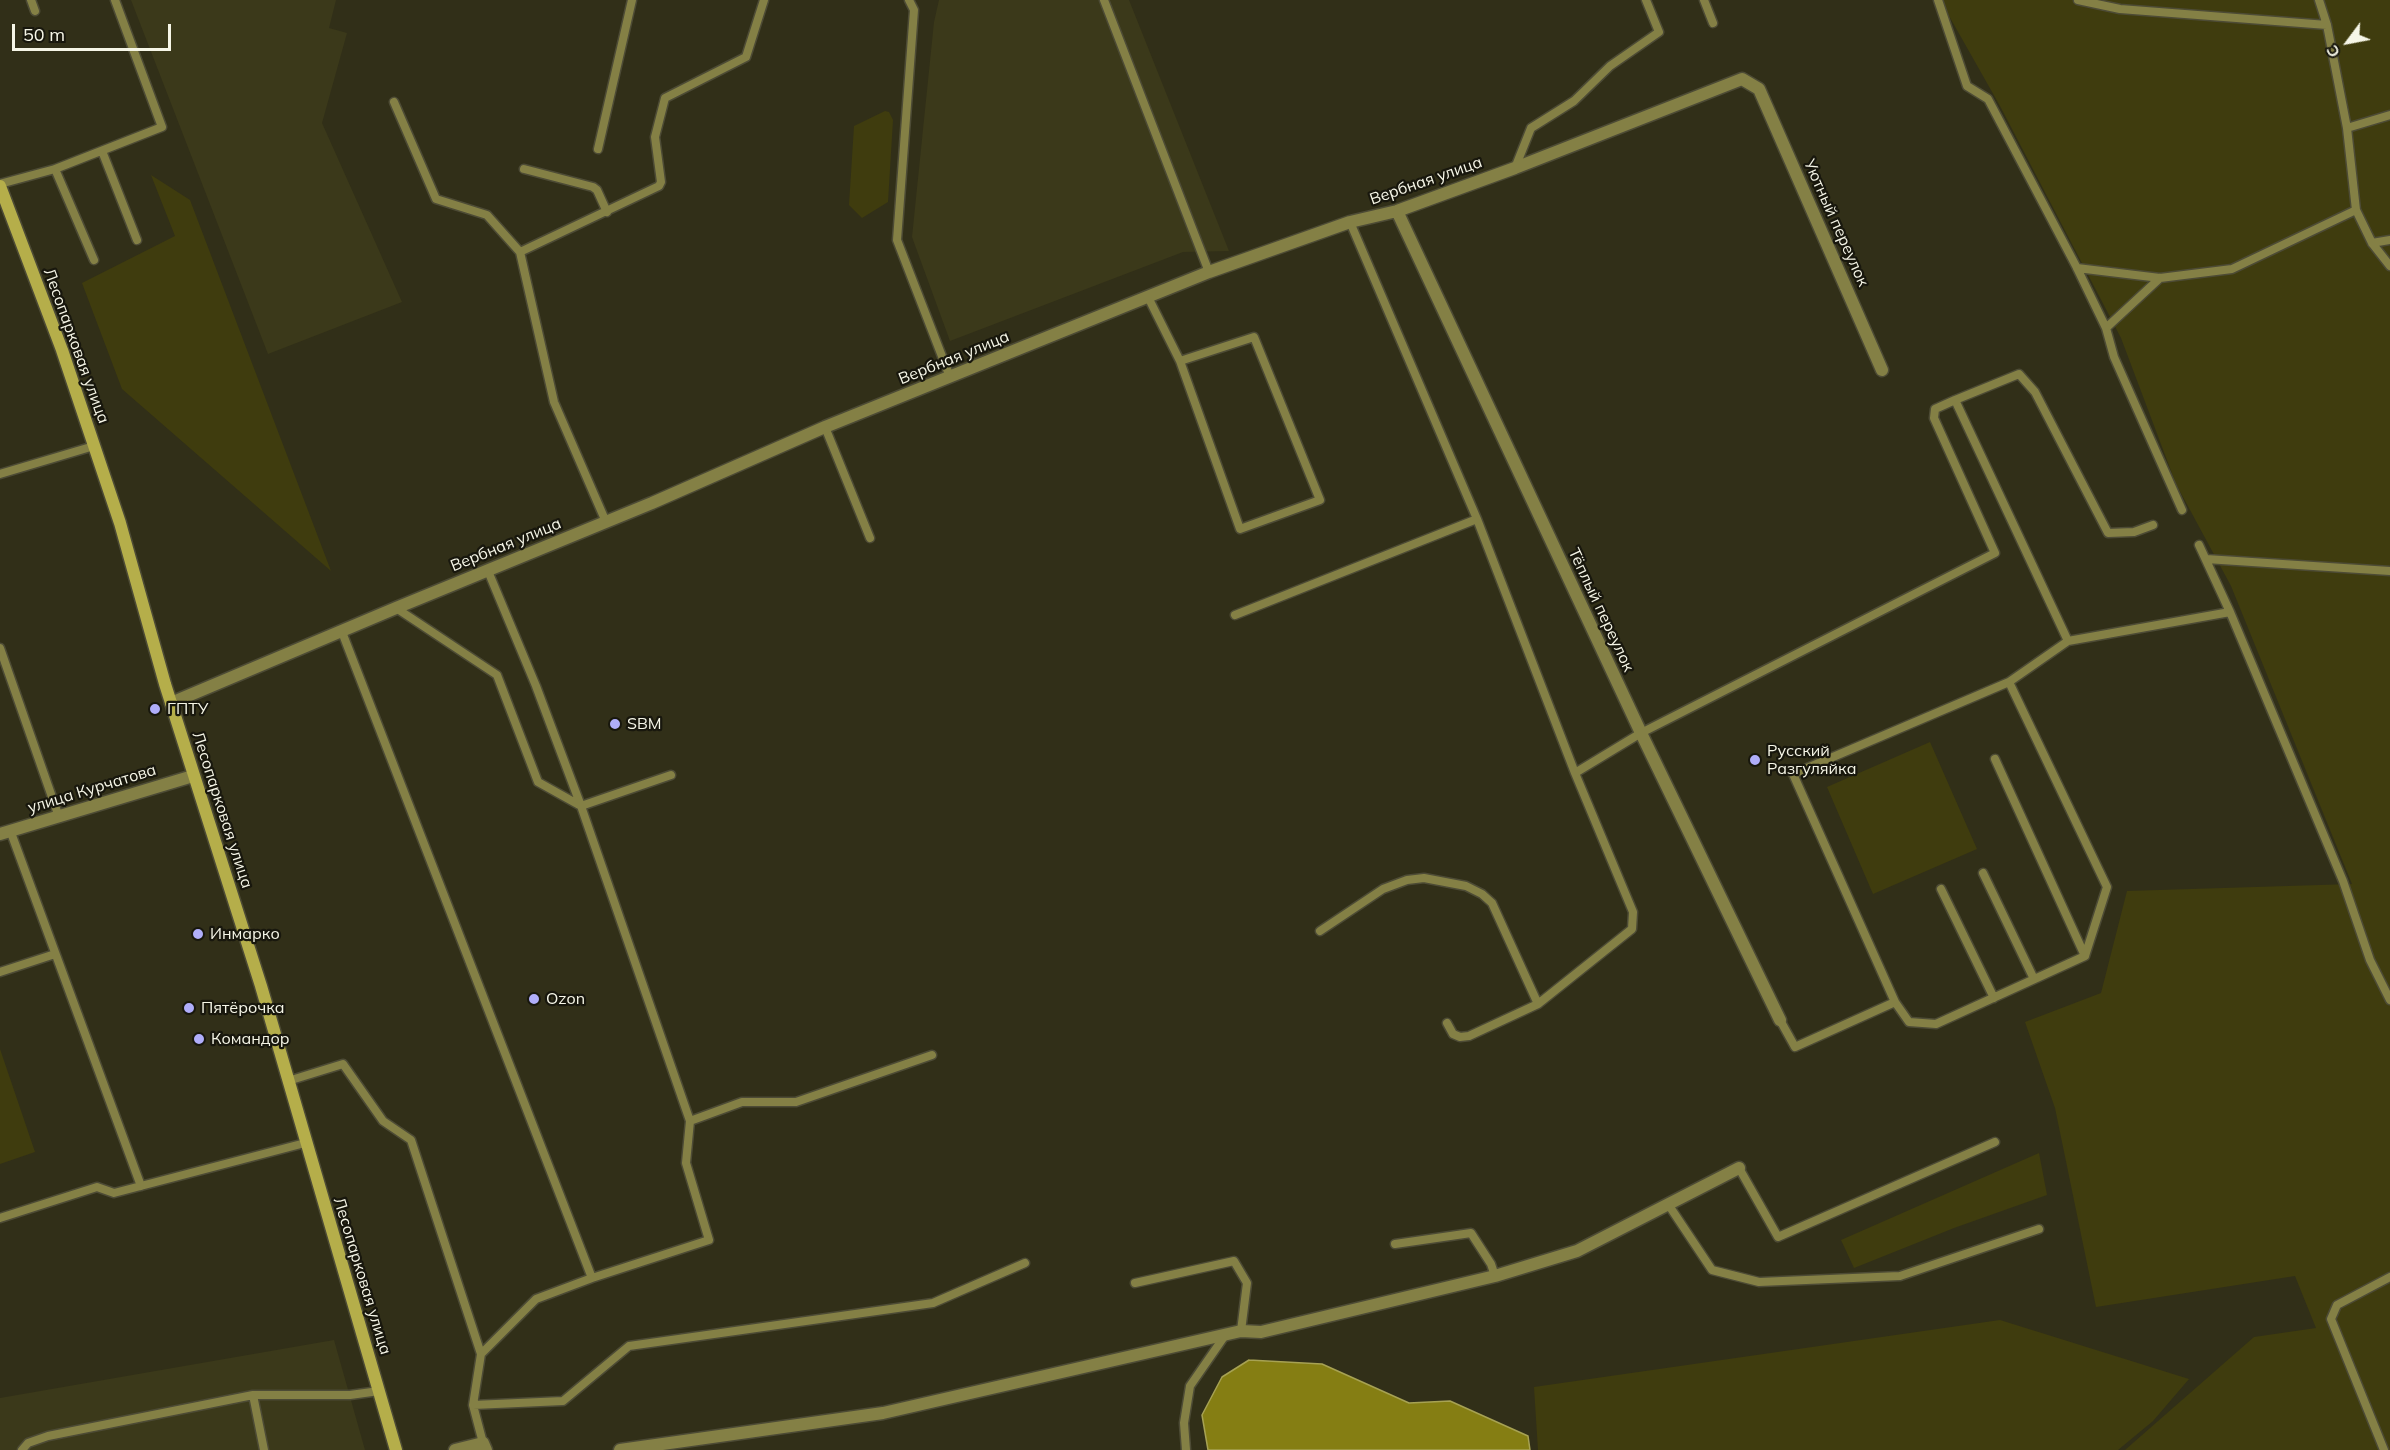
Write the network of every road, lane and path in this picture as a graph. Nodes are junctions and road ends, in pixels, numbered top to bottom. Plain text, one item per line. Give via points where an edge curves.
1 (31, 0) edge
2 (115, 0) edge
3 (632, 0) edge
4 (764, 0) edge
5 (909, 0) edge
6 (1104, 0) edge
7 (1646, 0) edge
8 (1704, 0) edge
9 (1938, 0) edge
10 (2078, 0) edge
11 (2319, 0) edge
12 (35, 11) dead end
13 (1713, 22) dead end
14 (2327, 25) junction
15 (1760, 89) joint
16 (394, 102) dead end
17 (2390, 115) edge
18 (2347, 128) junction
19 (598, 148) dead end
20 (102, 151) junction
21 (1515, 168) junction
22 (55, 169) junction
23 (524, 169) dead end
24 (0, 185) edge
25 (2356, 210) junction
26 (1396, 211) junction
27 (607, 212) junction
28 (1350, 222) junction
29 (138, 240) dead end
30 (2390, 240) edge
31 (2372, 243) junction
32 (520, 252) junction
33 (94, 260) dead end
34 (2390, 266) edge
35 (2077, 268) junction
36 (1209, 272) junction
37 (2160, 278) junction
38 (1148, 297) junction
39 (2106, 328) junction
40 (1180, 361) junction
41 (1882, 370) dead end
42 (950, 377) junction
43 (1955, 400) junction
44 (825, 427) junction
45 (94, 446) junction
46 (0, 474) edge
47 (2182, 510) dead end
48 (1477, 519) junction
49 (606, 522) junction
50 (2153, 525) dead end
51 (870, 538) dead end
52 (2199, 545) dead end
53 (2206, 559) junction
54 (488, 571) junction
55 (2390, 571) edge
56 (396, 608) junction
57 (2230, 612) junction
58 (1235, 615) dead end
59 (342, 632) junction
60 (2068, 641) junction
61 (0, 648) edge
62 (2009, 682) junction
63 (171, 703) junction
64 (1641, 733) junction
65 (1995, 759) dead end
66 (1575, 773) junction
67 (671, 775) dead end
68 (194, 776) junction
69 (581, 806) junction
70 (59, 817) junction
71 (5, 832) edge
72 (1983, 873) dead end
73 (1941, 889) dead end
74 (1320, 931) dead end
75 (55, 954) junction
76 (2085, 956) junction
77 (0, 972) edge
78 (2034, 979) junction
79 (1994, 998) junction
80 (2390, 1000) edge
81 (1895, 1002) junction
82 (1538, 1004) junction
83 (1780, 1020) joint
84 (1447, 1023) dead end
85 (932, 1055) dead end
86 (288, 1081) junction
87 (690, 1120) junction
88 (1995, 1142) dead end
89 (305, 1143) junction
90 (1739, 1168) joint
91 (141, 1186) junction
92 (1668, 1204) junction
93 (0, 1218) edge
94 (2039, 1229) dead end
95 (1395, 1244) dead end
96 (1025, 1263) dead end
97 (1495, 1276) junction
98 (2390, 1277) edge
99 (592, 1278) junction
100 (1135, 1283) dead end
101 (1241, 1331) junction
102 (1226, 1334) junction
103 (481, 1354) junction
104 (379, 1391) junction
105 (253, 1395) junction
106 (473, 1405) junction
107 (485, 1447) edge
108 (22, 1450) edge
109 (264, 1450) edge
110 (396, 1450) edge
111 (455, 1450) edge
112 (620, 1450) edge
113 (1186, 1450) edge
114 (2384, 1450) edge

1 - 12 lane
2 - 20 lane via 162,127
3 - 19 lane
4 - 27 lane via 746,57 665,98 655,137 659,186
5 - 42 lane via 914,10 897,240
6 - 36 lane
7 - 21 lane via 1659,32 1610,66 1574,101 1530,128
8 - 13 lane
9 - 35 lane via 1967,86 1988,99
10 - 14 lane via 2120,9
11 - 14 lane
14 - 18 lane
15 - 21 street, Вербная улица via 1742,79
15 - 41 street, Уютный переулок
16 - 32 lane via 436,199 487,215
17 - 18 lane
18 - 25 lane
20 - 22 lane
20 - 29 lane
21 - 26 street, Вербная улица
22 - 24 lane
22 - 33 lane
23 - 27 lane via 593,187
24 - 45 main road, Лесопарковая улица
25 - 31 lane
25 - 37 lane via 2232,269
26 - 28 street, Вербная улица
26 - 64 street, Тёплый переулок
27 - 32 lane
28 - 36 street, Вербная улица
28 - 48 lane
30 - 31 lane
31 - 34 lane
32 - 49 lane via 554,402
35 - 37 lane
35 - 39 lane
36 - 38 street, Вербная улица
37 - 39 lane
38 - 40 lane
38 - 42 street, Вербная улица
39 - 47 lane via 2114,357
40 - 40 lane via 1240,529 1320,500 1254,337
42 - 44 street, Вербная улица
43 - 50 lane via 2019,374 2035,392 2109,533 2134,532
43 - 60 lane
43 - 64 lane via 1935,409 1934,418 1995,553
44 - 49 street, Вербная улица
44 - 51 lane
45 - 46 lane
45 - 63 main road, Лесопарковая улица
48 - 58 lane
48 - 66 lane
49 - 54 street, Вербная улица
52 - 53 lane
53 - 55 lane
53 - 57 lane
54 - 56 street, Вербная улица
54 - 69 lane
56 - 59 street, Вербная улица
56 - 69 lane via 497,675 538,782
57 - 60 lane
57 - 80 lane via 2343,881 2370,960
59 - 63 street, Вербная улица
59 - 99 lane
60 - 62 lane
61 - 70 lane
62 - 76 lane via 2107,887
62 - 81 lane via 1792,774
63 - 68 main road, Лесопарковая улица
64 - 66 lane
64 - 83 street, Тёплый переулок
65 - 76 lane
66 - 82 lane via 1633,912 1632,929
67 - 69 lane
68 - 70 street, улица Курчатова
68 - 86 main road, Лесопарковая улица
69 - 87 lane
70 - 71 street, улица Курчатова
71 - 75 lane
72 - 78 lane
73 - 79 lane
74 - 82 lane via 1383,889 1407,880 1424,878 1466,886 1492,903
75 - 77 lane
75 - 91 lane
76 - 78 lane
78 - 79 lane
79 - 81 lane via 1936,1024 1909,1022
81 - 83 lane via 1795,1047
82 - 84 lane via 1469,1036 1453,1034
85 - 87 lane via 796,1102 742,1102
86 - 89 main road, Лесопарковая улица
86 - 103 lane via 343,1064 382,1122 411,1140
87 - 99 lane via 686,1163 709,1240
88 - 90 lane via 1778,1237
89 - 91 lane
89 - 104 main road, Лесопарковая улица
90 - 92 street
91 - 93 lane via 114,1193 98,1187
92 - 94 lane via 1712,1270 1760,1282 1900,1276
92 - 97 street via 1577,1251
95 - 97 lane via 1471,1233
96 - 106 lane via 933,1303 629,1346 563,1401
97 - 101 street via 1261,1332
98 - 114 lane via 2337,1305 2331,1319
99 - 103 lane via 536,1299
100 - 101 lane via 1234,1261 1247,1283
101 - 102 street
102 - 112 street via 883,1413
102 - 113 lane via 1190,1386 1184,1423
103 - 106 lane
104 - 105 lane via 350,1395
104 - 110 main road, Лесопарковая улица
105 - 108 lane via 48,1436 28,1443
105 - 109 lane
106 - 107 lane
107 - 111 street

